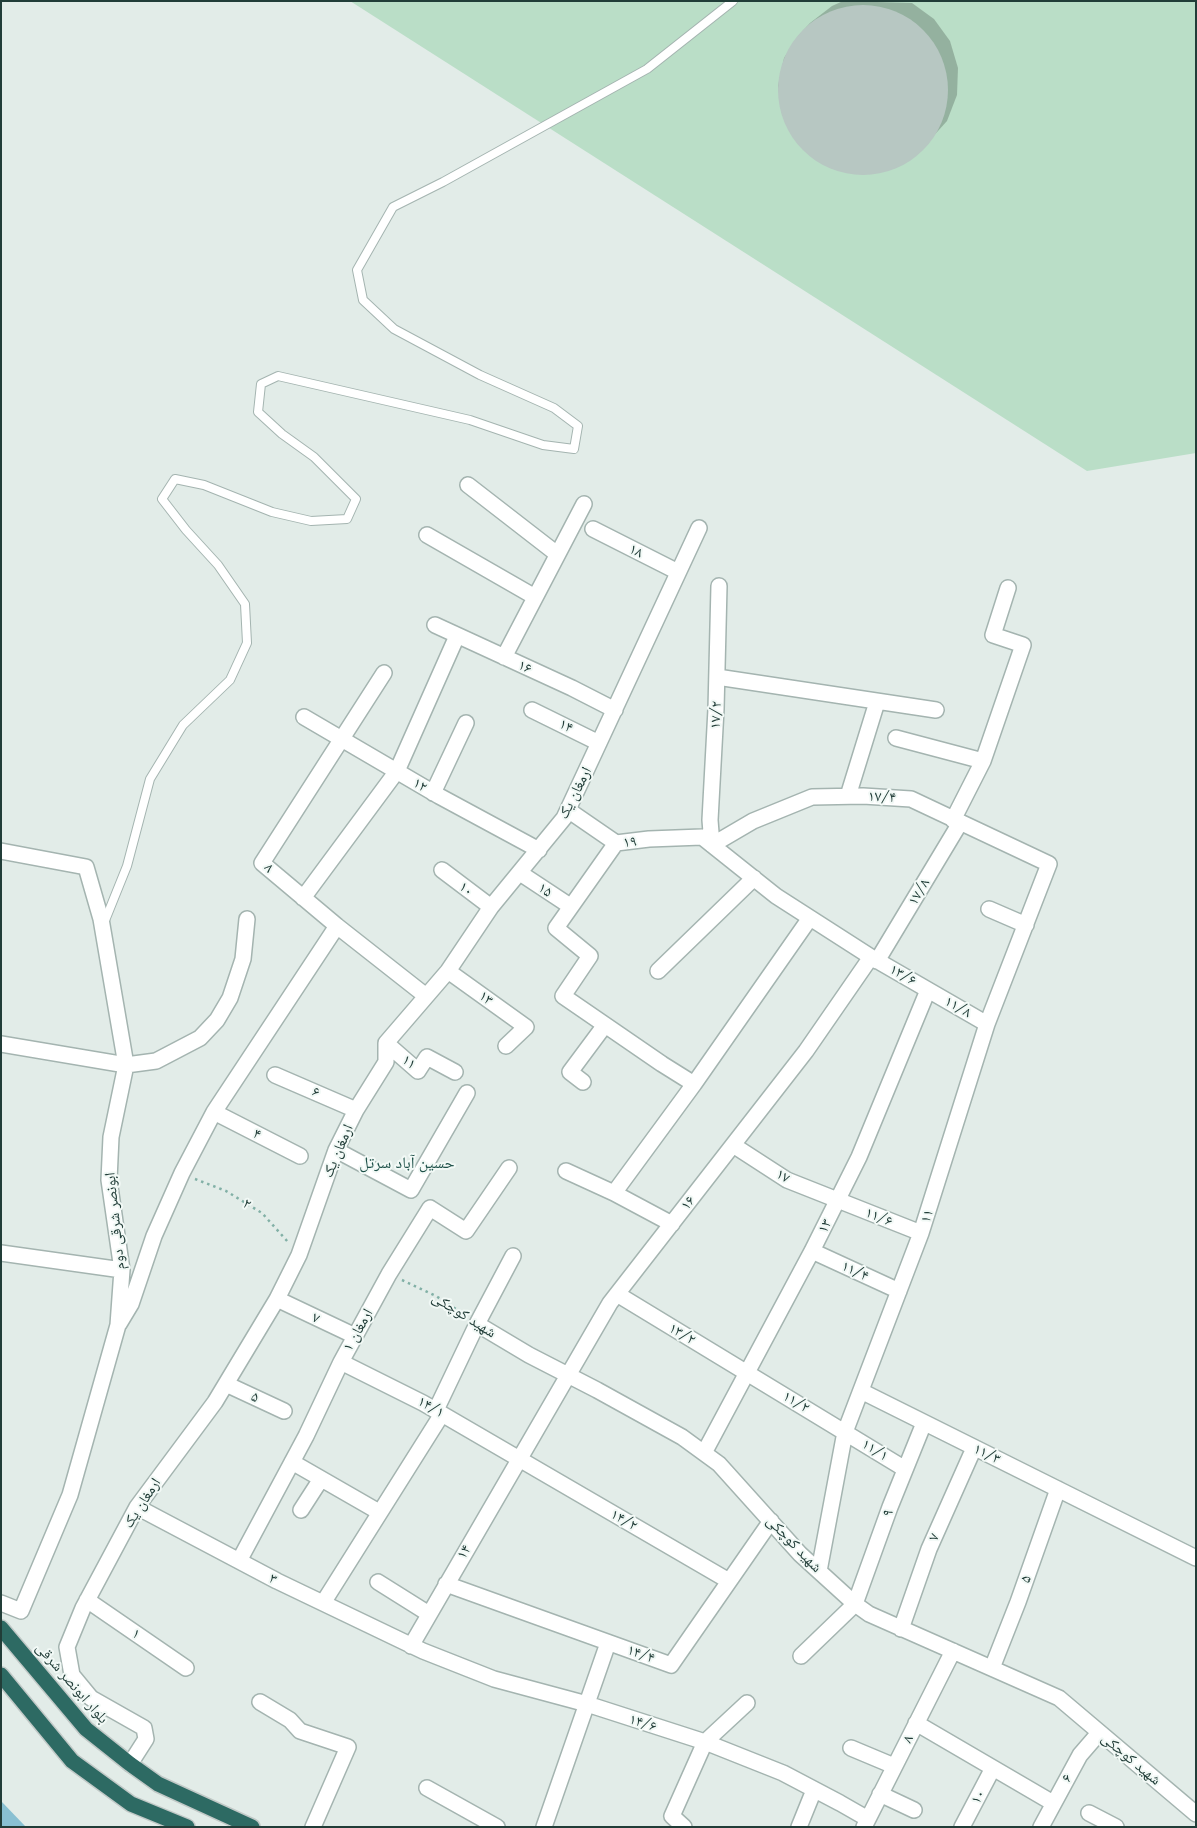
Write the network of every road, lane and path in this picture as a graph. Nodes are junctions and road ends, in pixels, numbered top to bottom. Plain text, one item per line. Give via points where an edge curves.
1 (732, 1) edge
2 (468, 485) dead end
3 (584, 504) dead end
4 (699, 528) dead end
5 (593, 529) dead end
6 (427, 535) dead end
7 (557, 554) junction
8 (678, 572) junction
9 (719, 586) dead end
10 (1008, 588) dead end
11 (535, 597) junction
12 (435, 626) dead end
13 (458, 636) junction
14 (504, 657) junction
15 (384, 673) dead end
16 (717, 677) junction
17 (877, 702) junction
18 (532, 710) dead end
19 (615, 710) junction
20 (936, 710) dead end
21 (304, 717) dead end
22 (466, 723) dead end
23 (340, 738) junction
24 (896, 738) dead end
25 (599, 743) junction
26 (983, 761) junction
27 (397, 771) junction
28 (433, 792) junction
29 (848, 796) junction
30 (568, 810) junction
31 (957, 822) junction
32 (707, 841) junction
33 (616, 843) junction
34 (539, 850) junction
35 (1, 851) edge
36 (1049, 864) joint
37 (442, 870) dead end
38 (520, 873) junction
39 (754, 878) junction
40 (303, 898) junction
41 (570, 906) junction
42 (491, 907) junction
43 (989, 909) dead end
44 (810, 918) junction
45 (247, 919) dead end
46 (1026, 924) junction
47 (337, 926) junction
48 (102, 927) junction
49 (874, 959) junction
50 (448, 971) junction
51 (658, 971) dead end
52 (928, 990) junction
53 (426, 996) junction
54 (987, 1024) junction
55 (604, 1025) junction
56 (386, 1043) junction
57 (1, 1044) edge
58 (506, 1046) dead end
59 (126, 1065) junction
60 (455, 1072) dead end
61 (275, 1074) dead end
62 (583, 1082) dead end
63 (694, 1084) junction
64 (467, 1093) dead end
65 (356, 1110) junction
66 (214, 1112) junction
67 (733, 1145) junction
68 (336, 1150) junction
69 (300, 1156) dead end
70 (509, 1168) dead end
71 (566, 1171) dead end
72 (182, 1173) junction
73 (614, 1193) junction
74 (837, 1200) junction
75 (672, 1224) junction
76 (921, 1233) junction
77 (812, 1251) junction
78 (1, 1253) edge
79 (299, 1255) junction
80 (513, 1256) dead end
81 (122, 1270) junction
82 (389, 1274) junction
83 (899, 1291) junction
84 (617, 1294) junction
85 (277, 1299) junction
86 (477, 1324) junction
87 (118, 1326) junction
88 (355, 1336) junction
89 (340, 1362) junction
90 (747, 1373) junction
91 (567, 1374) junction
92 (226, 1384) junction
93 (861, 1391) junction
94 (284, 1411) dead end
95 (439, 1412) junction
96 (924, 1423) junction
97 (845, 1432) junction
98 (974, 1448) junction
99 (704, 1453) junction
100 (518, 1459) junction
101 (292, 1462) junction
102 (905, 1469) junction
103 (321, 1479) junction
104 (1058, 1490) junction
105 (137, 1506) junction
106 (301, 1510) dead end
107 (379, 1512) junction
108 (771, 1521) junction
109 (1196, 1558) edge
110 (238, 1561) junction
111 (819, 1571) junction
112 (729, 1581) junction
113 (378, 1582) dead end
114 (446, 1584) junction
115 (87, 1600) junction
116 (1, 1603) edge
117 (323, 1603) junction
118 (855, 1604) junction
119 (429, 1614) junction
120 (1, 1628) edge
121 (901, 1629) junction
122 (608, 1643) junction
123 (411, 1646) junction
124 (954, 1651) junction
125 (801, 1656) dead end
126 (186, 1668) dead end
127 (992, 1668) junction
128 (1, 1675) edge
129 (260, 1702) dead end
130 (747, 1703) dead end
131 (587, 1704) junction
132 (916, 1723) junction
133 (1100, 1733) junction
134 (705, 1742) junction
135 (852, 1748) dead end
136 (130, 1764) junction
137 (894, 1766) junction
138 (993, 1768) junction
139 (428, 1788) dead end
140 (814, 1790) junction
141 (880, 1794) junction
142 (1053, 1802) junction
143 (914, 1810) dead end
144 (1089, 1813) dead end
145 (1196, 1814) edge
146 (866, 1823) edge
147 (187, 1827) edge
148 (252, 1827) edge
149 (313, 1827) edge
150 (497, 1827) edge
151 (544, 1827) edge
152 (684, 1827) edge
153 (799, 1827) edge
154 (962, 1827) edge
155 (1041, 1827) edge
156 (1116, 1827) edge

1 - 48 lane via 647,69 393,207 357,270 363,300 394,329 480,375 554,408 578,426 574,449 544,445 470,420 278,376 261,384 258,412 314,457 356,499 347,519 311,521 272,512 204,484 175,479 162,499 218,565 245,604 247,643 230,680 183,725 150,779 127,866
2 - 7 street
3 - 7 street
4 - 8 street, ارمغان یک
5 - 8 street, ۱۸
6 - 11 street
7 - 11 street
8 - 19 street, ارمغان یک
9 - 16 street, ۱۷/۲
10 - 26 street, ۱۷/۸ via 993,635 1024,645
11 - 14 street
12 - 13 street, ۱۶
13 - 14 street, ۱۶
13 - 27 street
14 - 19 street, ۱۶
15 - 23 street, ۸
16 - 17 street
16 - 32 street, ۱۷/۲
17 - 20 street
17 - 29 street
18 - 25 street, ۱۴
19 - 25 street, ارمغان یک
21 - 23 street, ۱۲
22 - 28 street
23 - 27 street, ۱۲
23 - 40 street, ۸ via 262,863
24 - 26 street
25 - 30 street, ارمغان یک
26 - 31 street, ۱۷/۸
27 - 28 street, ۱۲
27 - 40 street
28 - 34 street, ۱۲
29 - 31 street, ۱۷/۴ via 911,798
29 - 32 street, ۱۷/۴ via 812,797
30 - 33 street, ۱۹
30 - 34 street, ارمغان یک
31 - 36 street, ۱۷/۴
31 - 49 street, ۱۷/۸
32 - 33 street, ۱۹ via 649,839
32 - 39 street, ۱۳/۶
33 - 41 street
34 - 38 street, ارمغان یک
35 - 48 street via 86,867
36 - 46 street, ۱۱
37 - 42 street, ۱۰
38 - 41 street, ۱۵
38 - 42 street, ارمغان یک
39 - 44 street, ۱۳/۶
39 - 51 street
40 - 47 street, ۸
41 - 55 street via 556,928 590,956 563,996
42 - 50 street, ارمغان یک
43 - 46 street
44 - 49 street, ۱۳/۶
44 - 63 street
45 - 59 street via 243,959 230,998 217,1020 200,1038 156,1061
46 - 54 street, ۱۱
47 - 53 street, ۸
47 - 66 street
48 - 59 street
49 - 52 street, ۱۳/۶
49 - 67 street, ۱۶
50 - 53 street, ارمغان یک
50 - 58 street, ۱۳ via 526,1027
52 - 54 street, ۱۱/۸
52 - 74 street, ۱۳ via 859,1157
53 - 56 street, ارمغان یک
54 - 76 street, ۱۱
55 - 62 street via 570,1072
55 - 63 street
56 - 60 street, ۱۱ via 418,1071 427,1057
56 - 65 street, ارمغان یک via 386,1062
57 - 59 street
59 - 81 street, ابونصر شرقی دوم via 111,1137 109,1180
61 - 65 street, ۶
63 - 73 street
64 - 68 street via 411,1190
65 - 68 street, ارمغان یک
66 - 69 street, ۴
66 - 72 street
67 - 74 street, ۱۷ via 787,1180
67 - 75 street, ۱۶
68 - 79 street, ارمغان یک
70 - 82 street, ارمغان ۱ via 466,1231 430,1208
71 - 73 street
72 - 79 path, ۲ via 226,1191 262,1213
72 - 87 street via 154,1236 131,1304
73 - 75 street
74 - 76 street, ۱۱/۶
74 - 77 street, ۱۳
75 - 84 street, ۱۶
76 - 83 street, ۱۱
77 - 83 street, ۱۱/۴
77 - 90 street, ۱۳
78 - 81 street
79 - 85 street, ارمغان یک
80 - 86 street
81 - 87 street, ابونصر شرقی دوم
82 - 86 path, شهید کوچکی via 436,1296
82 - 88 street, ارمغان ۱
83 - 93 street, ۱۱
84 - 90 street, ۱۳/۲
84 - 91 street, ۱۶
85 - 88 street, ۷
85 - 92 street, ارمغان یک
86 - 91 street, شهید کوچکی
86 - 95 street
87 - 116 street, ابونصر شرقی دوم via 70,1495 21,1612
88 - 89 street, ارمغان ۱
89 - 95 street, ۱۴/۱
89 - 101 street, ارمغان ۱
90 - 97 street, ۱۱/۲
90 - 99 street, ۱۳
91 - 99 street, شهید کوچکی via 682,1437
91 - 100 street, ۱۶
92 - 94 street, ۵
92 - 105 street, ارمغان یک
93 - 96 street, ۱۱/۳
93 - 97 street, ۱۱
95 - 100 street, ۱۴/۱
95 - 107 street
96 - 98 street, ۱۱/۳
96 - 102 street, ۹
97 - 102 street, ۱۱/۱
97 - 111 street, ۱۱
98 - 104 street, ۱۱/۳
98 - 121 street, ۷ via 929,1549
99 - 108 street, شهید کوچکی via 719,1464
100 - 112 street, ۱۴/۲
100 - 114 street, ۱۴
101 - 103 street
101 - 110 street, ارمغان ۱
102 - 118 street, ۹
103 - 106 street
103 - 107 street
104 - 109 street, ۱۱/۳
104 - 127 street, ۵
105 - 110 street, ۳
105 - 115 street, ارمغان یک
107 - 117 street
108 - 111 street, شهید کوچکی
108 - 112 street, ۱۴/۴
110 - 117 street, ۳
111 - 118 street, شهید کوچکی
112 - 122 street, ۱۴/۴ via 671,1665
113 - 119 street
114 - 119 street, ۱۴
114 - 122 street, ۱۴/۴
115 - 126 street, ۱
115 - 136 street, ارمغان یک via 67,1647 72,1675 91,1698 144,1728 146,1739
117 - 123 street, ۳
118 - 121 street, شهید کوچکی
118 - 125 street
119 - 123 street, ۱۴
120 - 136 highway, بلوار ابونصر شرقی via 86,1729
121 - 124 street, شهید کوچکی
122 - 131 street
123 - 131 street, ۱۴/۶ via 494,1679
124 - 127 street, شهید کوچکی
124 - 132 street, ۸
127 - 133 street, شهید کوچکی via 1059,1698
128 - 147 highway via 72,1761 131,1804
129 - 149 street via 290,1720 300,1731 348,1747
130 - 134 street
131 - 134 street, ۱۴/۶
131 - 151 street
132 - 137 street, ۸
132 - 138 street
133 - 142 street, ۶ via 1080,1755
133 - 145 street, شهید کوچکی
134 - 140 street, ۱۴/۶
134 - 152 street via 672,1816
135 - 137 street
136 - 148 highway, بلوار ابونصر شرقی via 158,1784
137 - 141 street, ۸
138 - 142 street
138 - 154 street, ۱۰
139 - 150 street
140 - 146 street, ۱۴/۶
140 - 153 street
141 - 143 street
141 - 146 street, ۸
142 - 155 street, ۶
144 - 156 street

